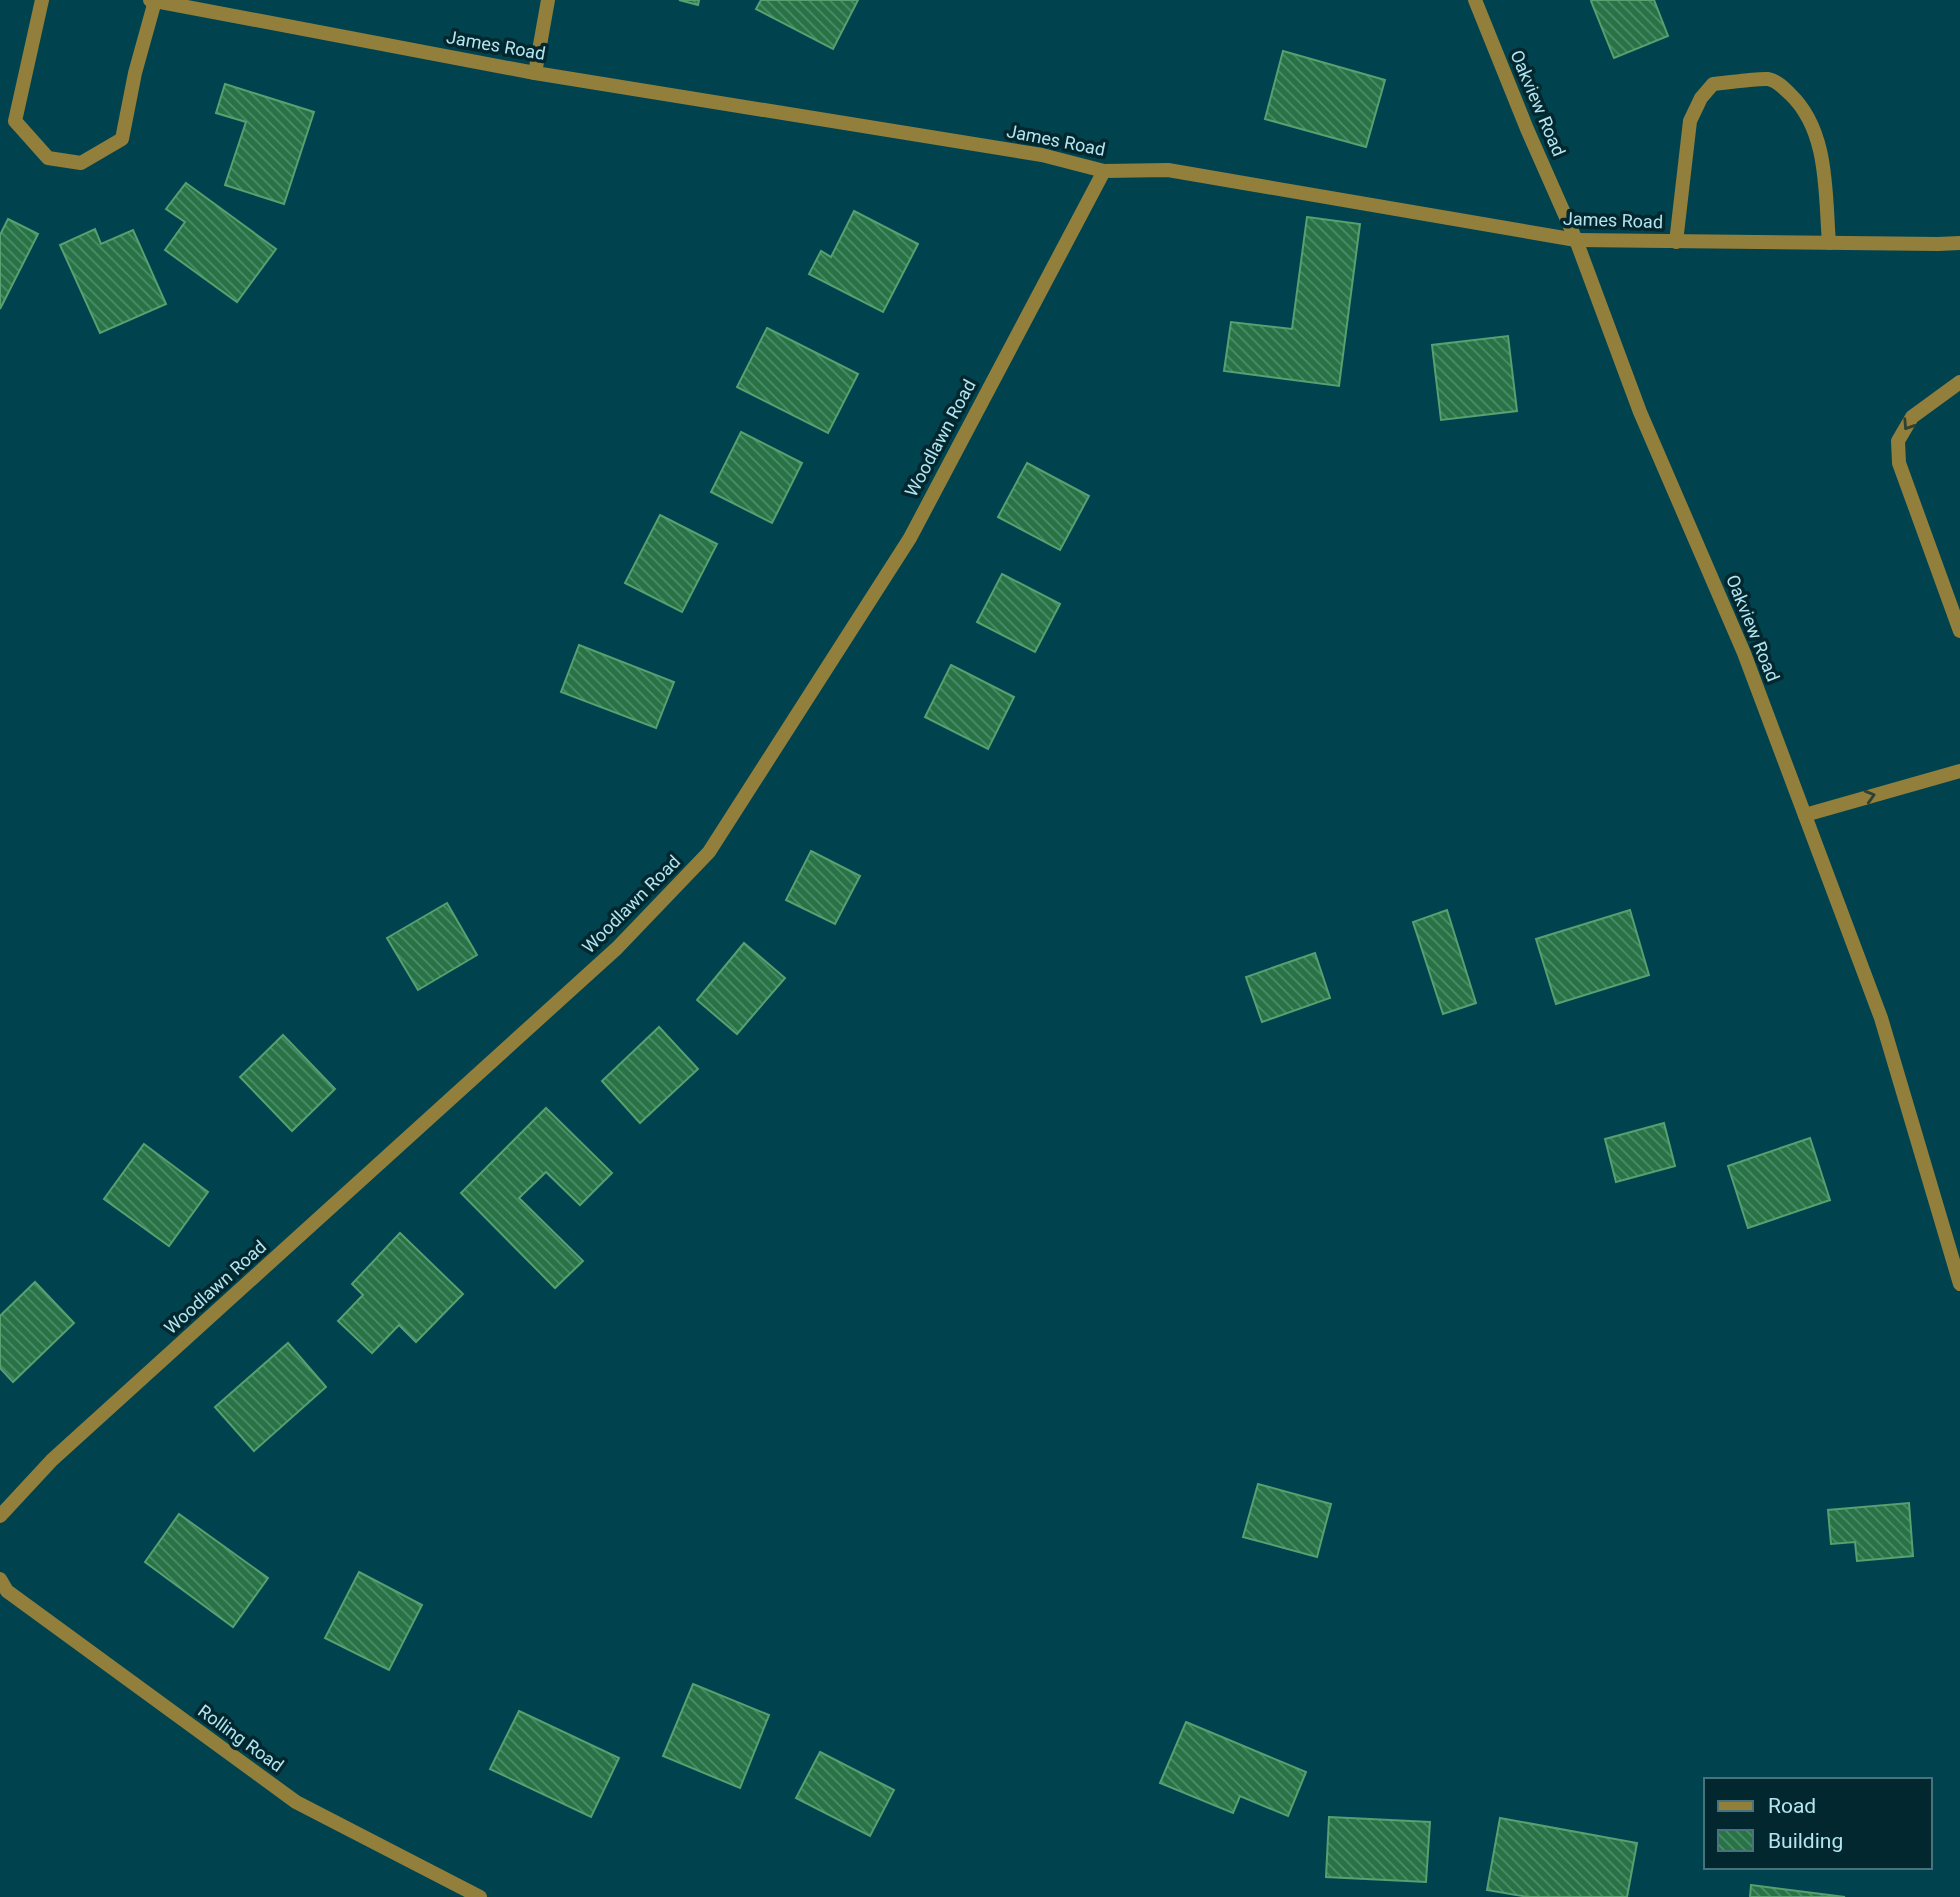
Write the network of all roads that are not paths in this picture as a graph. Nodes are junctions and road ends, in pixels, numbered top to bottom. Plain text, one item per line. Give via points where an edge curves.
1 (43, 0) edge
2 (153, 0) edge
3 (548, 0) edge
4 (1475, 0) edge
5 (535, 72) junction
6 (1104, 171) junction
7 (1577, 240) junction
8 (1676, 242) junction
9 (1829, 243) junction
10 (1960, 243) edge
11 (1960, 382) edge
12 (1960, 631) edge
13 (1960, 771) edge
14 (1805, 815) junction
15 (1960, 1284) edge
16 (0, 1516) edge
17 (0, 1579) edge
18 (480, 1897) edge

1 - 2 street via 15,121 48,158 81,163 122,138
2 - 5 street, James Road
3 - 5 street
4 - 7 street, Oakview Road
5 - 6 street, James Road via 1042,155
6 - 7 street, James Road via 1168,170
6 - 16 street, Woodlawn Road via 909,538 709,852 617,948 52,1460
7 - 8 street, James Road
7 - 14 street, Oakview Road via 1640,412 1744,653
8 - 9 street, James Road
8 - 9 street via 1690,121 1701,98 1713,84 1769,79 1800,103 1812,126 1822,155
9 - 10 street, James Road
11 -> 12 street via 1912,417 1898,442 1899,463
14 -> 13 street
14 - 15 street, Oakview Road via 1881,1018
17 - 18 street, Rolling Road via 7,1591 296,1802

